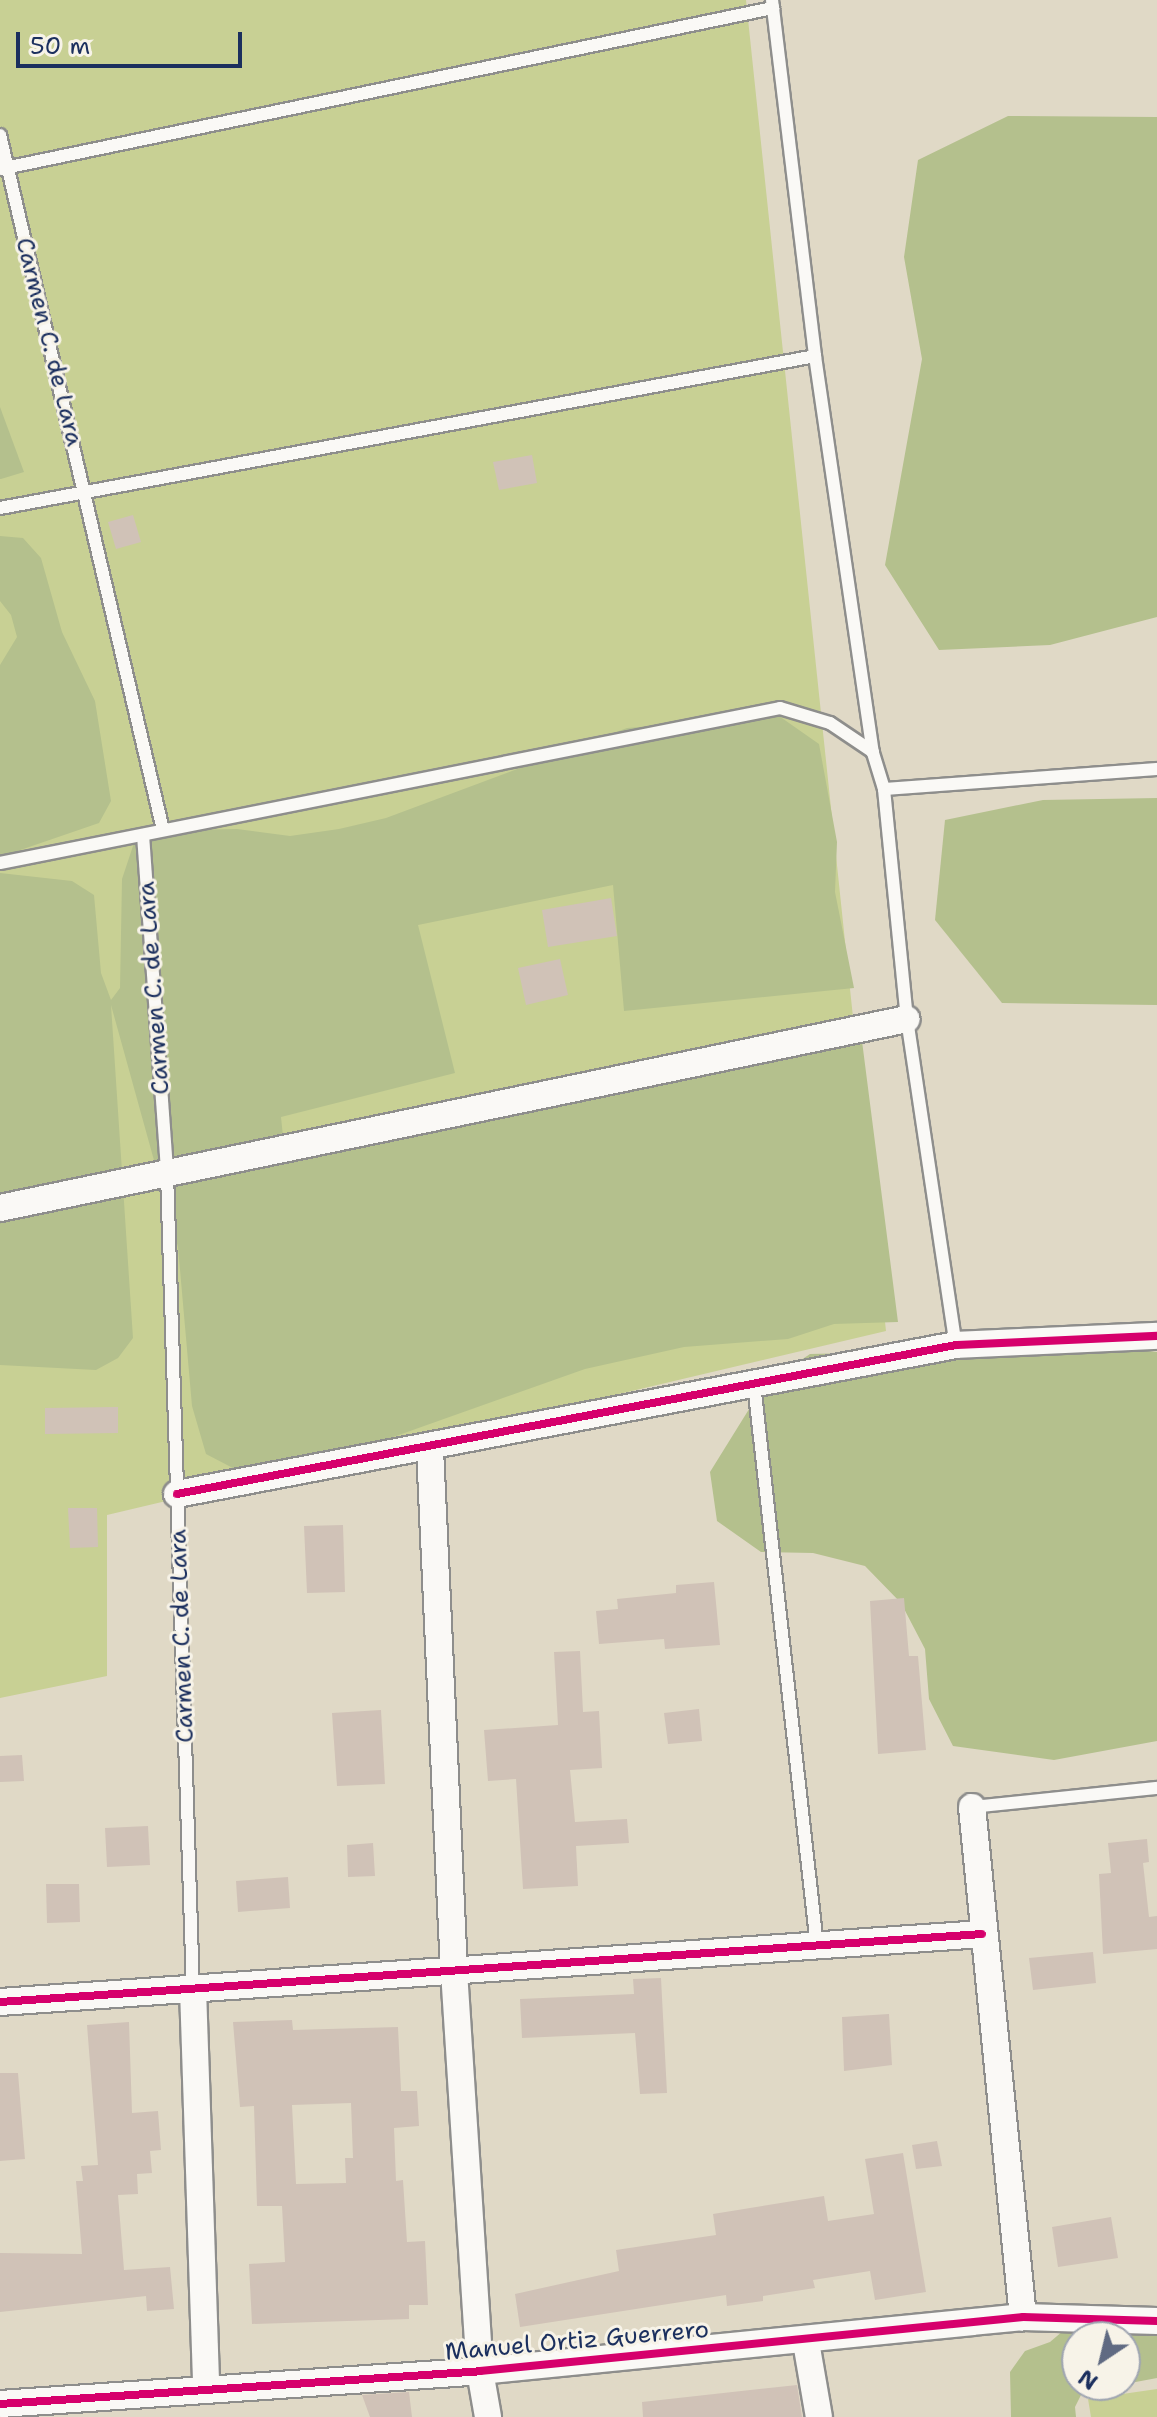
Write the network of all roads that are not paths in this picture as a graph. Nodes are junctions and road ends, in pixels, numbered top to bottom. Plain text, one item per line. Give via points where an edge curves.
1 (772, 4) edge
2 (0, 135) edge
3 (4, 168) edge
4 (815, 356) junction
5 (85, 492) junction
6 (0, 508) edge
7 (873, 753) junction
8 (1157, 769) edge
9 (884, 789) junction
10 (163, 830) junction
11 (143, 835) junction
12 (0, 863) edge
13 (907, 1019) junction
14 (167, 1173) junction
15 (0, 1208) edge
16 (1157, 1336) edge
17 (956, 1345) junction
18 (754, 1384) junction
19 (430, 1449) junction
20 (177, 1494) junction
21 (1157, 1788) edge
22 (972, 1807) joint
23 (982, 1934) junction
24 (817, 1946) junction
25 (454, 1971) junction
26 (193, 1989) junction
27 (0, 2002) edge
28 (1023, 2317) junction
29 (1157, 2321) edge
30 (806, 2342) junction
31 (480, 2371) junction
32 (206, 2389) junction
33 (0, 2404) edge
34 (100, 2407) edge
35 (488, 2417) edge
36 (819, 2417) edge

1 - 3 lane
1 - 4 lane
2 - 3 lane, Carmen C. de Lara
3 - 5 lane, Carmen C. de Lara
4 - 5 lane
4 - 7 lane
5 - 6 lane
5 - 10 lane, Carmen C. de Lara
7 - 9 lane
7 - 10 lane via 859,738 830,723 780,708
8 - 9 lane
9 - 13 lane
10 - 11 lane
11 - 12 lane
11 - 14 lane, Carmen C. de Lara
13 - 14 street
13 - 17 lane
14 - 15 street
14 - 20 lane, Carmen C. de Lara
16 - 17 street
17 - 18 street
18 - 19 street
18 - 24 lane
19 - 20 street
19 - 25 street
20 - 26 lane, Carmen C. de Lara
21 - 22 lane
22 - 23 street
23 - 24 street
23 - 28 street
24 - 25 street
25 - 26 street
25 - 31 street
26 - 27 street
26 - 32 street, Carmen C. de Lara
28 - 29 street, Manuel Ortiz Guerrero
28 - 30 street, Manuel Ortiz Guerrero
30 - 31 street, Manuel Ortiz Guerrero
30 - 36 street
31 - 32 street, Manuel Ortiz Guerrero
31 - 35 street
32 - 34 street, Manuel Ortiz Guerrero
33 - 34 street, Manuel Ortiz Guerrero

